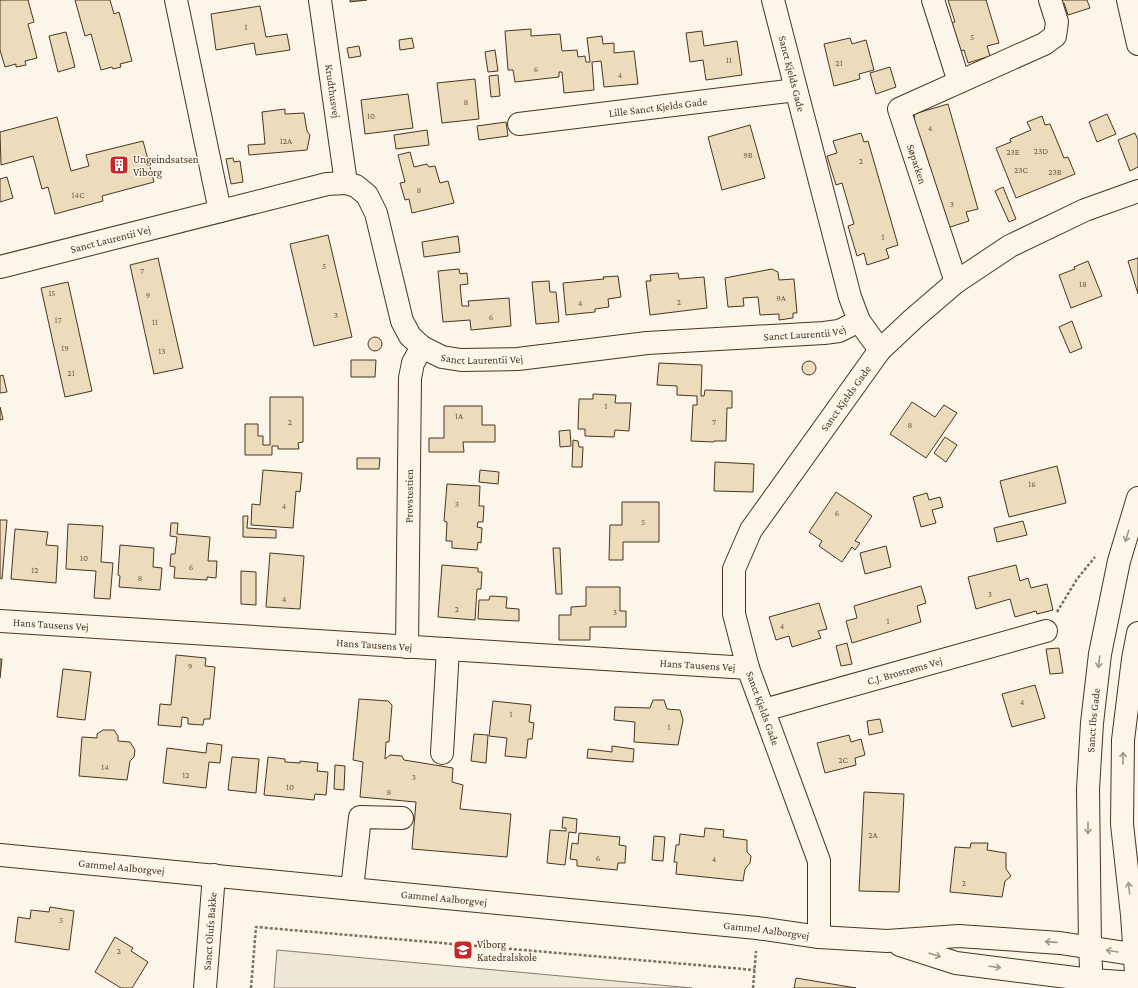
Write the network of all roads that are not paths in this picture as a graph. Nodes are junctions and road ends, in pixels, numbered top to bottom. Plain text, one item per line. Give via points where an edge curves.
1 (176, 0) edge
2 (320, 0) edge
3 (773, 0) edge
4 (933, 0) edge
5 (1050, 0) edge
6 (1128, 0) edge
7 (1138, 44) edge
8 (959, 82) junction
9 (796, 90) junction
10 (519, 124) dead end
11 (346, 183) junction
12 (1138, 191) edge
13 (220, 211) junction
14 (0, 267) edge
15 (956, 282) junction
16 (860, 321) junction
17 (422, 347) junction
18 (880, 350) junction
19 (1138, 498) edge
20 (0, 620) edge
21 (1046, 631) road end
22 (1138, 632) edge
23 (407, 647) junction
24 (448, 649) junction
25 (748, 668) junction
26 (764, 710) junction
27 (442, 753) dead end
28 (402, 818) dead end
29 (0, 855) edge
30 (214, 875) junction
31 (352, 889) junction
32 (819, 937) junction
33 (888, 941) junction
34 (1090, 947) junction
35 (1136, 955) edge
36 (1092, 984) edge
37 (1137, 985) edge
38 (205, 988) edge

1 - 13 street
2 - 11 street, Krudthusvej
3 - 9 street, Sanct Kjelds Gade
4 - 8 street
5 - 8 street, Søparken via 1057,22 1055,36 1044,44
6 - 7 street
8 - 15 street, Søparken via 899,109
9 - 10 street, Lille Sanct Kjelds Gade
9 - 16 street, Sanct Kjelds Gade via 850,296
11 - 13 street, Sanct Laurentii Vej via 328,184
11 - 17 street, Sanct Laurentii Vej via 356,186 368,195 376,213 402,321 410,336
12 - 15 street, Sanct Kjelds Gade via 1084,210 1010,246
13 - 14 street, Sanct Laurentii Vej
15 - 18 street, Sanct Kjelds Gade
16 - 17 street, Sanct Laurentii Vej via 839,331 824,333 647,343 518,359 461,360 442,357
16 - 18 street, Sanct Kjelds Gade
17 - 23 street, Provstestien via 413,363 410,378
18 - 25 street, Sanct Kjelds Gade via 751,530 734,569 734,614
19 -> 34 street, Sanct Ibs Gade via 1119,561 1100,654 1092,723 1088,789
20 - 23 street, Hans Tausens Vej
21 - 26 street, C.J. Brostrøms Vej
35 -> 22 street via 1122,816 1123,740
23 - 24 street, Hans Tausens Vej
24 - 25 street, Hans Tausens Vej
24 - 27 street
25 - 26 street, Sanct Kjelds Gade
26 - 32 street, Sanct Kjelds Gade via 819,861
28 - 31 street via 360,817
29 - 30 street, Gammel Aalborgvej
30 - 31 street, Gammel Aalborgvej
30 - 38 street, Sanct Olufs Bakke
31 - 32 street, Gammel Aalborgvej via 757,928
32 - 33 street, Gammel Aalborgvej
34 -> 33 street, Gammel Aalborgvej via 959,936
33 -> 36 street, Gammel Aalborgvej via 956,963
35 -> 34 street, Gammel Aalborgvej
34 - 36 street, Sanct Ibs Gade
35 - 37 street
36 - 37 street, Gammel Aalborgvej

